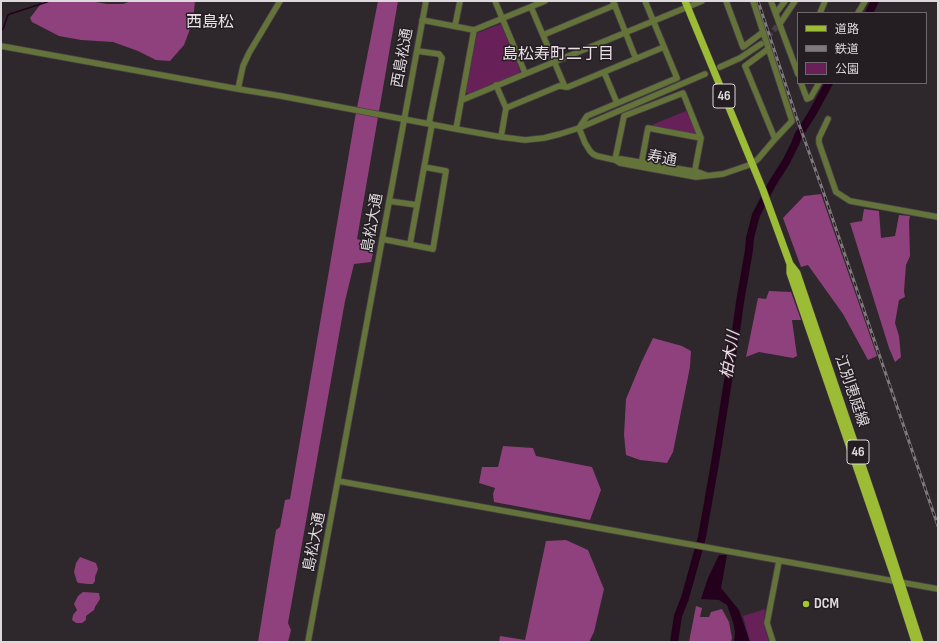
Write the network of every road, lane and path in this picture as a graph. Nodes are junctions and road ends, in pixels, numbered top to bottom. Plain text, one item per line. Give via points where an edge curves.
1 (280, 1) edge
2 (426, 1) edge
3 (460, 1) edge
4 (495, 1) edge
5 (545, 1) edge
6 (645, 1) edge
7 (702, 1) edge
8 (726, 1) edge
9 (753, 1) edge
10 (771, 1) edge
11 (784, 1) edge
12 (795, 1) edge
13 (825, 1) edge
14 (864, 1) edge
15 (614, 3) edge
16 (686, 4) edge
17 (531, 7) junction
18 (820, 12) edge
19 (858, 12) edge
20 (776, 13) junction
21 (503, 19) junction
22 (422, 20) junction
23 (653, 21) junction
24 (781, 22) tunnel mouth
25 (456, 26) junction
26 (474, 30) junction
27 (626, 32) junction
28 (763, 32) junction
29 (543, 35) junction
30 (761, 44) tunnel mouth
31 (1, 46) edge
32 (664, 47) junction
33 (768, 49) junction
34 (417, 51) junction
35 (797, 56) edge
36 (636, 59) junction
37 (554, 61) junction
38 (794, 61) junction
39 (720, 67) dead end
40 (797, 71) edge
41 (604, 72) junction
42 (525, 74) junction
43 (705, 74) dead end
44 (801, 84) edge
45 (818, 84) edge
46 (496, 85) junction
47 (565, 87) junction
48 (238, 89) junction
49 (462, 100) junction
50 (617, 103) junction
51 (506, 108) junction
52 (404, 119) junction
53 (828, 119) dead end
54 (430, 124) junction
55 (579, 128) junction
56 (456, 129) junction
57 (501, 137) junction
58 (701, 138) junction
59 (775, 139) junction
60 (615, 160) junction
61 (752, 164) junction
62 (641, 165) junction
63 (424, 167) junction
64 (694, 174) junction
65 (389, 200) junction
66 (417, 205) junction
67 (938, 217) edge
68 (382, 240) junction
69 (410, 244) junction
70 (338, 481) junction
71 (779, 561) junction
72 (898, 582) junction
73 (938, 589) edge
74 (308, 642) edge
75 (773, 642) edge
76 (914, 642) edge
77 (920, 642) edge

1 - 48 street via 249,53
2 - 22 street, 西島松通
3 - 25 street
4 - 21 street
5 - 17 street
6 - 23 street
7 - 16 street
8 - 28 street via 743,47
9 - 28 street
10 - 20 street
11 - 20 street
12 - 24 street
13 - 18 street
14 - 19 street
15 - 27 street
15 - 29 street
16 - 23 street
16 - 61 main road, 江別恵庭線 / 46
17 - 21 street
17 - 29 street
20 - 38 street
21 - 26 street
21 - 42 street
22 - 25 street
22 - 34 street, 西島松通
23 - 27 street
23 - 32 street
25 - 26 street
26 - 49 street
27 - 36 street
27 - 37 street
28 - 33 street
29 - 37 street
30 - 39 street
31 - 48 street
32 - 36 street
32 - 50 street via 677,78
33 - 59 street via 792,121
33 - 59 street via 745,66
34 - 52 street, 西島松通
34 - 54 street via 439,54 442,58
35 - 38 street
36 - 41 street
37 - 42 street
37 - 47 street
38 - 40 street
41 - 47 street
41 - 50 street
42 - 46 street
43 - 55 street
44 - 45 street via 807,100
46 - 49 street
46 - 51 street
47 - 51 street via 558,86
48 - 52 street
49 - 56 street
50 - 55 street via 587,116
51 - 57 street
52 - 54 street
52 - 65 street, 島松大通
53 - 67 street via 818,143 836,192 850,201
54 - 56 street
54 - 63 street
55 - 57 street via 533,139
55 - 60 street, 寿通 via 593,154
56 - 57 street
58 - 60 street via 683,93 624,116
58 - 62 street via 648,128
58 - 64 street
59 - 61 street
60 - 62 street, 寿通 via 620,163
61 - 64 street, 寿通 via 714,176 696,177
61 - 72 main road, 江別恵庭線 / 46 via 790,264 790,274
62 - 64 street, 寿通
63 - 66 street
63 - 69 street via 446,171 433,249
65 - 66 street
65 - 68 street, 島松大通
66 - 69 street
68 - 69 street
68 - 70 street, 島松大通
70 - 71 street
70 - 74 street, 島松大通
71 - 72 street
71 - 75 street via 767,622
72 - 73 street
72 - 76 main road, 江別恵庭線 / 46
72 - 77 main road, 江別恵庭線 / 46

